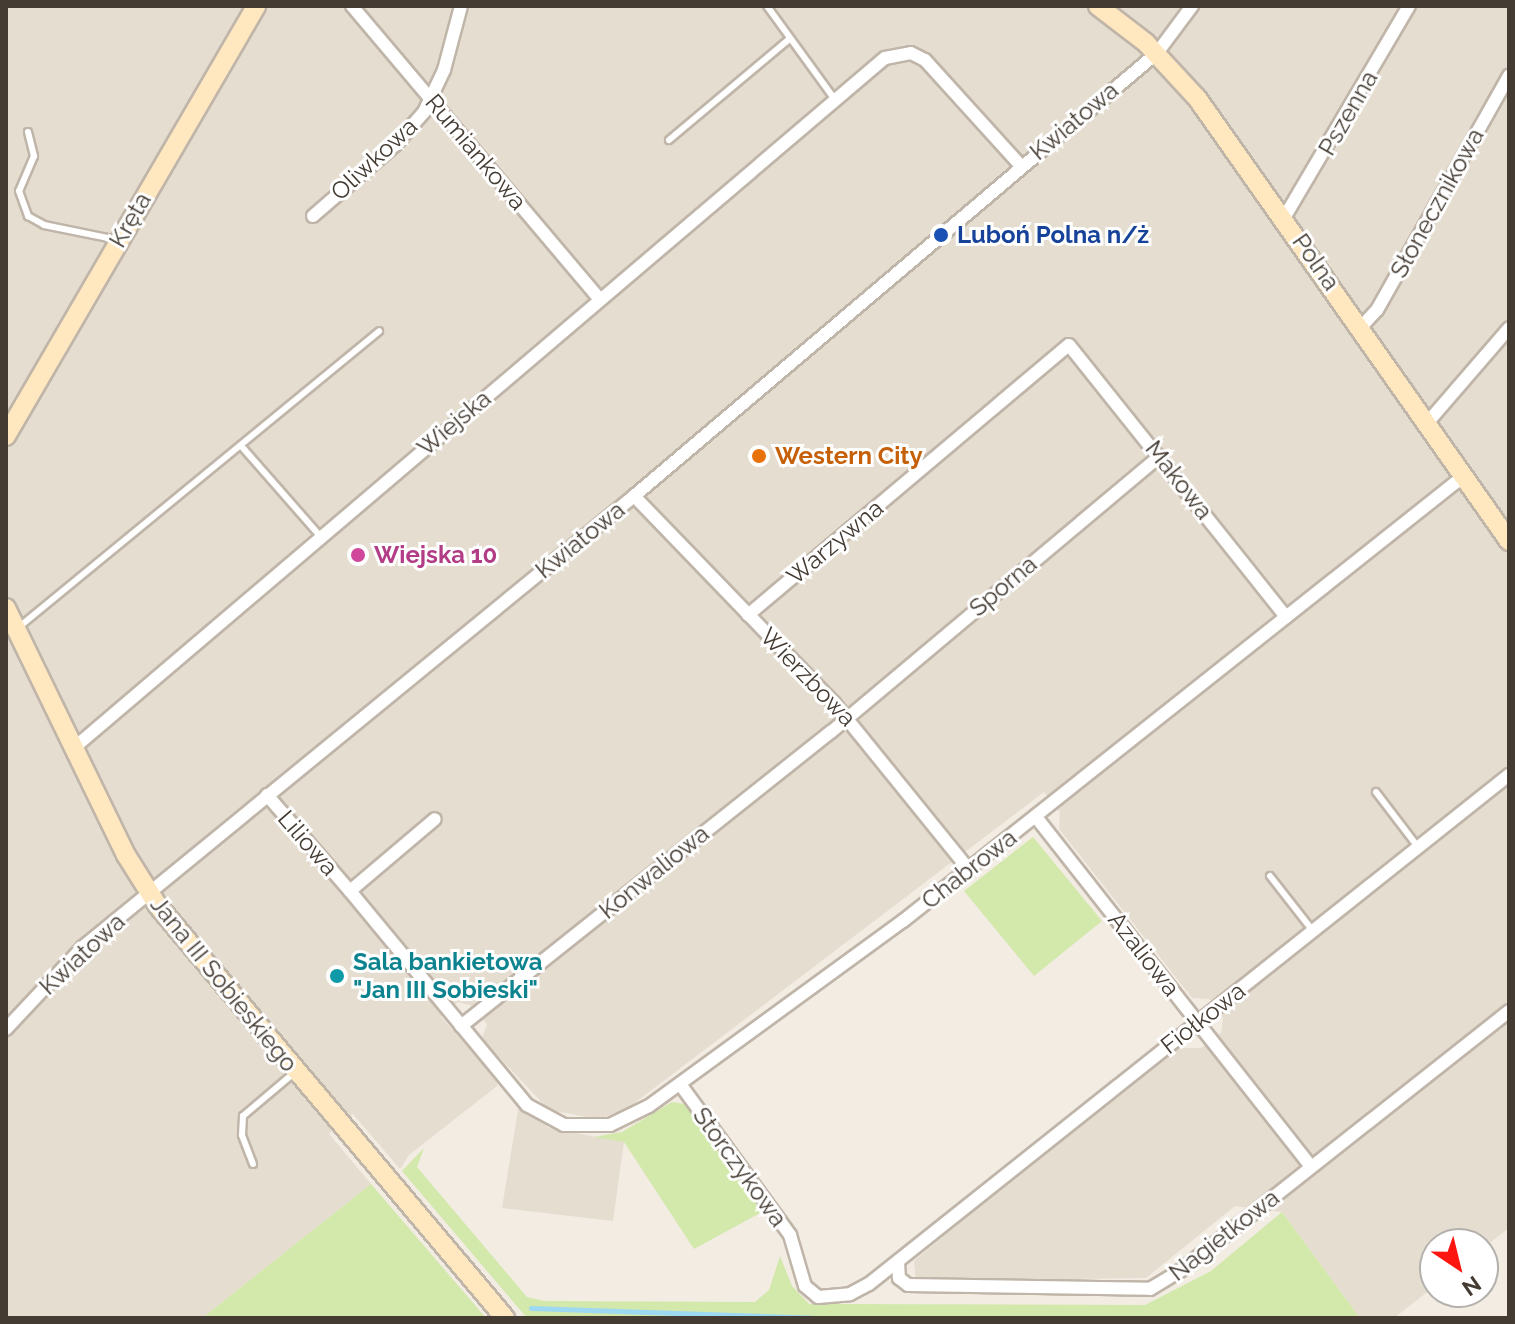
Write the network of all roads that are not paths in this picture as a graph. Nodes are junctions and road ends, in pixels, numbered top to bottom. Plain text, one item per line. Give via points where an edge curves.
1 (256, 6) edge
2 (352, 6) edge
3 (461, 6) edge
4 (767, 6) edge
5 (1098, 6) edge
6 (1192, 6) edge
7 (1409, 6) edge
8 (788, 40) junction
9 (1157, 53) junction
10 (1509, 76) edge
11 (432, 100) junction
12 (836, 101) junction
13 (28, 132) dead end
14 (669, 140) dead end
15 (1021, 166) junction
16 (313, 216) dead end
17 (1284, 218) junction
18 (118, 240) junction
19 (600, 299) junction
20 (1361, 327) junction
21 (1509, 328) edge
22 (379, 331) dead end
23 (1069, 345) joint
24 (1428, 422) junction
25 (6, 436) edge
26 (243, 448) junction
27 (1160, 456) junction
28 (1465, 475) junction
29 (634, 496) junction
30 (321, 537) junction
31 (1509, 541) edge
32 (6, 608) edge
33 (748, 615) junction
34 (1286, 617) junction
35 (16, 629) junction
36 (847, 718) junction
37 (75, 747) junction
38 (1509, 775) edge
39 (1376, 792) dead end
40 (267, 795) junction
41 (1036, 817) junction
42 (435, 819) dead end
43 (1418, 847) junction
44 (969, 870) junction
45 (1270, 876) dead end
46 (350, 891) junction
47 (149, 893) junction
48 (1313, 931) junction
49 (1509, 1011) edge
50 (1198, 1022) junction
51 (461, 1026) junction
52 (6, 1029) edge
53 (295, 1072) junction
54 (680, 1084) junction
55 (253, 1164) dead end
56 (1311, 1166) junction
57 (898, 1261) junction
58 (505, 1318) edge

1 - 18 street, Kręta
2 - 11 street, Rumiankowa
3 - 11 street
4 - 8 lane
5 - 9 street, Polna
6 - 9 street, Kwiatowa
7 - 17 street, Pszenna
8 - 12 lane
8 - 14 lane
9 - 15 street, Kwiatowa
9 - 17 street, Polna via 1197,98
10 - 20 street, Słonecznikowa via 1377,310
11 - 16 street, Oliwkowa via 395,145
11 - 19 street, Rumiankowa
12 - 15 street, Wiejska via 885,58 911,53 930,64
12 - 19 street, Wiejska
13 - 18 lane via 34,156 19,191 28,216 44,225
15 - 29 street, Kwiatowa
17 - 20 street, Polna
18 - 25 street, Kręta
19 - 30 street, Wiejska
20 - 24 street, Polna
21 - 24 street
22 - 26 lane
23 - 27 street, Makowa
23 - 33 street, Warzywna
24 - 28 street, Polna
26 - 30 lane
26 - 35 lane
27 - 34 street, Makowa
27 - 36 street, Sporna
28 - 31 street, Polna
28 - 34 street, Chabrowa
29 - 33 street, Wierzbowa
29 - 40 street, Kwiatowa
30 - 37 street, Wiejska
32 - 35 street, Jana III Sobieskiego
33 - 36 street, Wierzbowa
34 - 41 street, Chabrowa
35 - 37 street, Jana III Sobieskiego
36 - 44 street, Wierzbowa
36 - 51 street, Konwaliowa
37 - 47 street, Jana III Sobieskiego
38 - 43 street, Fiołkowa
39 - 43 lane
40 - 46 street, Liliowa
40 - 47 street, Kwiatowa
41 - 44 street, Chabrowa
41 - 50 street, Azaliowa
42 - 46 street, Liliowa
43 - 48 street, Fiołkowa
44 - 54 street, Chabrowa
45 - 48 lane
46 - 51 street, Liliowa
47 - 52 street, Kwiatowa via 83,947
47 - 53 street, Jana III Sobieskiego
48 - 50 street, Fiołkowa
49 - 56 street, Nagietkowa
50 - 56 street, Azaliowa
50 - 57 street, Fiołkowa
51 - 54 street, Chabrowa via 527,1105 564,1125 610,1125
53 - 55 lane via 243,1116 242,1135
53 - 58 street, Jana III Sobieskiego
54 - 57 street, Storczykowa via 790,1235 805,1286 818,1297 850,1294
56 - 57 street, Nagietkowa via 1180,1271 1144,1290 908,1285 899,1278

